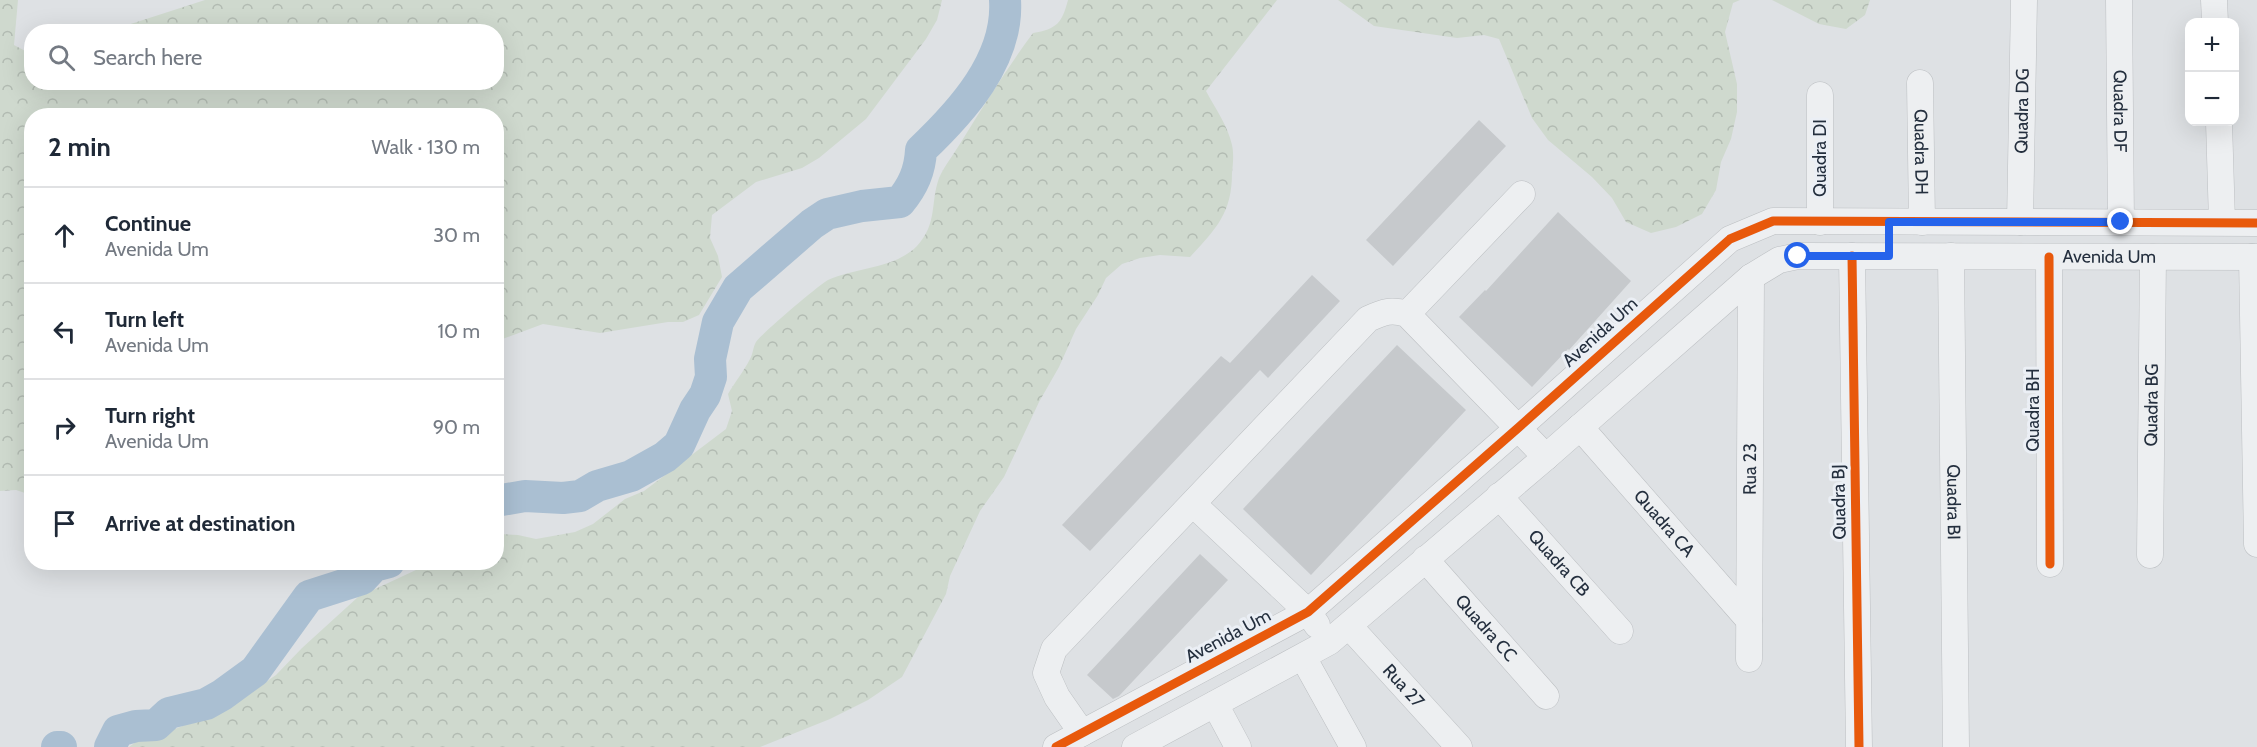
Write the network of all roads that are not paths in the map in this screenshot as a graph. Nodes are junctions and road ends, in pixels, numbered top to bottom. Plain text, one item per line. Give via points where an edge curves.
1 (2024, 0) edge
2 (2119, 0) edge
3 (2214, 0) edge
4 (2215, 18) edge
5 (1920, 84) dead end
6 (1820, 95) dead end
7 (2219, 126) edge
8 (1522, 194) dead end
9 (1820, 222) junction
10 (1889, 222) junction
11 (1922, 222) junction
12 (2020, 222) junction
13 (2121, 222) junction
14 (2222, 222) junction
15 (2257, 223) edge
16 (1852, 256) junction
17 (1889, 256) junction
18 (1951, 256) junction
19 (2049, 256) junction
20 (2153, 257) junction
21 (2255, 257) edge
22 (1751, 276) junction
23 (1407, 314) junction
24 (1580, 427) junction
25 (1518, 428) junction
26 (1546, 457) junction
27 (1498, 496) junction
28 (1193, 504) junction
29 (2257, 544) edge
30 (2150, 555) dead end
31 (1425, 560) junction
32 (2050, 564) dead end
33 (1308, 612) junction
34 (1749, 620) junction
35 (1349, 626) junction
36 (1620, 631) dead end
37 (1329, 642) junction
38 (1303, 657) junction
39 (1749, 659) dead end
40 (1546, 696) dead end
41 (1215, 704) junction
42 (1082, 733) junction
43 (1056, 747) edge
44 (1135, 747) edge
45 (1238, 747) edge
46 (1353, 747) edge
47 (1459, 747) edge
48 (1859, 747) edge
49 (1956, 747) edge

1 - 12 street, Quadra DG
2 - 13 street, Quadra DF
3 - 4 street
5 - 11 street, Quadra DH
6 - 9 street, Quadra DI
7 - 14 street
8 - 23 street
9 - 10 street, Avenida Um
9 - 25 street, Avenida Um via 1773,222 1730,239
10 - 11 street, Avenida Um
10 - 17 street
11 - 12 street, Avenida Um
12 - 13 street, Avenida Um
13 - 14 street, Avenida Um
14 - 15 street, Avenida Um
16 - 17 street, Avenida Um
16 - 22 street, Avenida Um via 1798,256 1779,260
16 - 48 street, Quadra BJ
17 - 18 street, Avenida Um
18 - 19 street, Avenida Um
18 - 49 street, Quadra BI
19 - 20 street, Avenida Um
19 - 32 street, Quadra BH
20 - 21 street, Avenida Um
20 - 30 street, Quadra BG
21 - 29 street
22 - 24 street, Avenida Um
22 - 34 street, Rua 23
23 - 25 street
23 - 28 street via 1394,310 1368,319
24 - 26 street, Avenida Um
24 - 34 street, Quadra CA
25 - 26 street
25 - 33 street, Avenida Um
26 - 27 street, Avenida Um
27 - 31 street, Avenida Um
27 - 36 street, Quadra CB
28 - 33 street
28 - 42 street via 1054,649 1046,673
31 - 35 street, Avenida Um
31 - 40 street, Quadra CC
33 - 37 street
33 - 42 street, Avenida Um
34 - 39 street, Rua 23
35 - 37 street, Avenida Um
35 - 47 street, Rua 27
37 - 38 street, Avenida Um
38 - 41 street, Avenida Um
38 - 46 street
41 - 44 street, Avenida Um
41 - 45 street
42 - 43 street, Avenida Um

